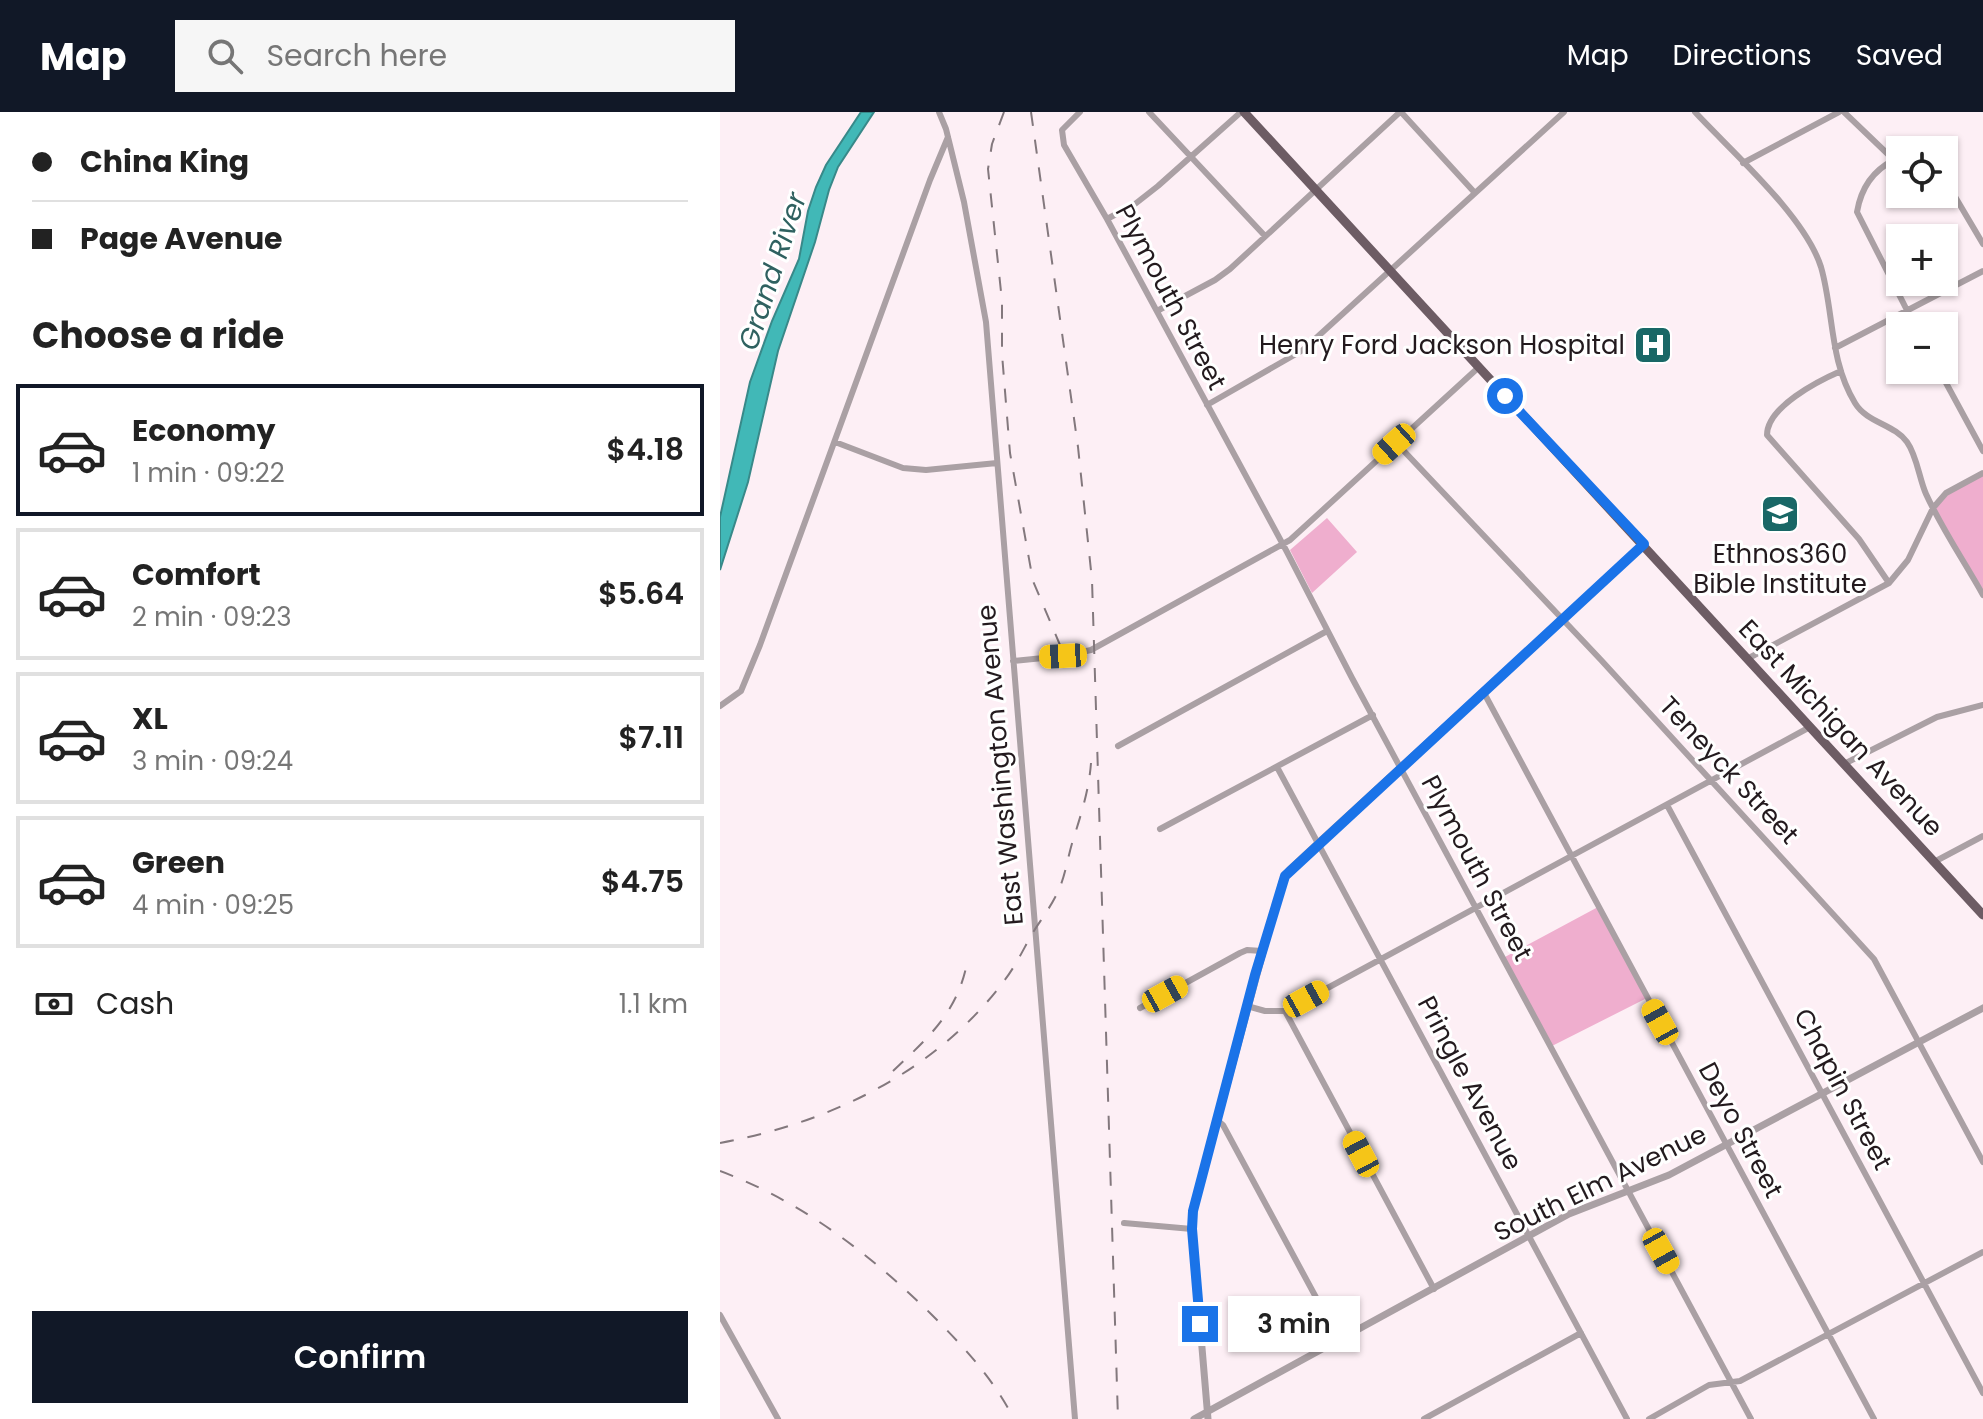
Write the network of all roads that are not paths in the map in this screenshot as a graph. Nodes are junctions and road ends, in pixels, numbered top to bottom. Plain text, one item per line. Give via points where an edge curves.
1 (939, 112) edge
2 (949, 112) edge
3 (1080, 112) edge
4 (1149, 112) edge
5 (1242, 112) edge
6 (1401, 112) edge
7 (1551, 112) edge
8 (1564, 112) edge
9 (1695, 112) edge
10 (1841, 112) edge
11 (1557, 119) junction
12 (943, 120) junction
13 (948, 137) junction
14 (1886, 151) edge
15 (1191, 157) junction
16 (1743, 163) junction
17 (1886, 166) edge
18 (1316, 190) junction
19 (1475, 193) junction
20 (1958, 202) edge
21 (1107, 219) junction
22 (1265, 236) junction
23 (1983, 244) edge
24 (1391, 271) junction
25 (1983, 271) edge
26 (1157, 311) junction
27 (1907, 311) junction
28 (1835, 348) junction
29 (1479, 367) junction
30 (1841, 371) junction
31 (1947, 384) edge
32 (1207, 405) junction
33 (835, 442) junction
34 (1394, 444) junction
35 (1983, 451) edge
36 (997, 463) junction
37 (1983, 473) edge
38 (1933, 508) junction
39 (1282, 544) junction
40 (1644, 544) junction
41 (1889, 583) junction
42 (1983, 595) edge
43 (1561, 620) junction
44 (1327, 631) junction
45 (1747, 659) junction
46 (1013, 661) junction
47 (1483, 691) junction
48 (1983, 705) edge
49 (720, 706) edge
50 (1373, 715) junction
51 (1810, 727) junction
52 (1118, 746) dead end
53 (1844, 764) junction
54 (1277, 767) junction
55 (1401, 768) junction
56 (1711, 781) junction
57 (1667, 805) junction
58 (1160, 829) dead end
59 (1983, 836) edge
60 (1318, 843) junction
61 (1571, 855) junction
62 (1934, 862) junction
63 (1475, 907) junction
64 (1983, 915) edge
65 (1262, 951) junction
66 (1380, 957) junction
67 (1247, 1006) junction
68 (1140, 1008) dead end
69 (1983, 1008) edge
70 (1285, 1011) junction
71 (1919, 1043) junction
72 (1823, 1093) junction
73 (1217, 1120) junction
74 (1726, 1145) junction
75 (1983, 1162) edge
76 (1628, 1191) junction
77 (1124, 1223) dead end
78 (1192, 1229) junction
79 (1530, 1236) junction
80 (1983, 1252) edge
81 (1924, 1284) junction
82 (1434, 1289) junction
83 (720, 1315) edge
84 (1581, 1333) junction
85 (1828, 1334) junction
86 (1339, 1340) junction
87 (1731, 1382) junction
88 (1983, 1393) edge
89 (1208, 1415) edge
90 (778, 1419) edge
91 (1075, 1419) edge
92 (1194, 1419) edge
93 (1424, 1419) edge
94 (1627, 1419) edge
95 (1649, 1419) edge
96 (1751, 1419) edge
97 (1874, 1419) edge

1 - 12 street, East Washington Avenue
2 - 12 street
3 - 21 street, Plymouth Street via 1062,130 1064,145
4 - 15 street
5 - 15 street
5 - 18 main road, East Michigan Avenue
6 - 18 street
6 - 19 street
7 - 11 street
8 - 11 street
9 - 16 street
10 - 14 street
10 - 16 street
11 - 19 street
12 - 13 street, East Washington Avenue
13 - 33 street
13 - 36 street, East Washington Avenue via 984,304
15 - 21 street via 1142,199
15 - 22 street
16 - 28 street via 1785,209 1815,253
17 - 27 street via 1863,188 1857,212
18 - 22 street
18 - 24 main road, East Michigan Avenue
19 - 24 street
20 - 23 street
21 - 26 street, Plymouth Street
22 - 26 street via 1215,280
24 - 29 main road, East Michigan Avenue
24 - 32 street via 1295,356
25 - 27 street
26 - 32 street, Plymouth Street
27 - 28 street
28 - 30 street
29 - 34 street
29 - 40 main road, East Michigan Avenue
30 - 38 street via 1864,415 1906,440
30 - 41 street via 1808,386 1767,430
31 - 35 street
32 - 39 street, Plymouth Street
33 - 36 street via 903,468
33 - 49 street via 744,686
34 - 39 street
34 - 43 street, Teneyck Street
36 - 46 street, East Washington Avenue
37 - 38 street via 1946,493
38 - 41 street via 1908,560
38 - 42 street
39 - 44 street, Plymouth Street
39 - 46 street via 1091,650
40 - 43 street
40 - 45 main road, East Michigan Avenue
41 - 45 street
43 - 47 street
43 - 56 street, Teneyck Street
44 - 50 street, Plymouth Street
44 - 52 street
45 - 51 main road, East Michigan Avenue
46 - 91 street, East Washington Avenue
47 - 55 street
47 - 61 street, Deyo Street
48 - 53 street via 1937,717
50 - 54 street
50 - 55 street, Plymouth Street
51 - 53 main road, East Michigan Avenue
51 - 56 street
53 - 62 main road, East Michigan Avenue
54 - 58 street
54 - 60 street, Pringle Avenue
55 - 60 street
55 - 63 street, Plymouth Street
56 - 57 street
56 - 71 street, Teneyck Street via 1874,959
57 - 61 street
57 - 72 street, Chapin Street
59 - 62 street
60 - 65 street via 1282,882
60 - 66 street, Pringle Avenue
61 - 63 street
61 - 74 street, Deyo Street
62 - 64 main road, East Michigan Avenue
63 - 66 street
63 - 76 street, Plymouth Street
65 - 67 street
65 - 68 street via 1240,953
66 - 70 street
66 - 79 street, Pringle Avenue
67 - 70 street
67 - 73 street
69 - 71 street, South Elm Avenue
70 - 82 street
71 - 72 street, South Elm Avenue
71 - 75 street, Teneyck Street
72 - 74 street, South Elm Avenue
72 - 81 street, Chapin Street
73 - 78 street
73 - 86 street
74 - 76 street, South Elm Avenue
74 - 85 street, Deyo Street
76 - 79 street, South Elm Avenue via 1577,1210
76 - 87 street, Plymouth Street
77 - 78 street
78 - 89 street
79 - 82 street, South Elm Avenue
79 - 84 street, Pringle Avenue
80 - 81 street
81 - 85 street
81 - 88 street, Chapin Street
82 - 86 street, South Elm Avenue
83 - 90 street
84 - 93 street
84 - 94 street, Pringle Avenue
85 - 87 street
85 - 97 street, Deyo Street
86 - 89 street, South Elm Avenue
87 - 95 street via 1709,1385
87 - 96 street, Plymouth Street
89 - 92 street, South Elm Avenue

